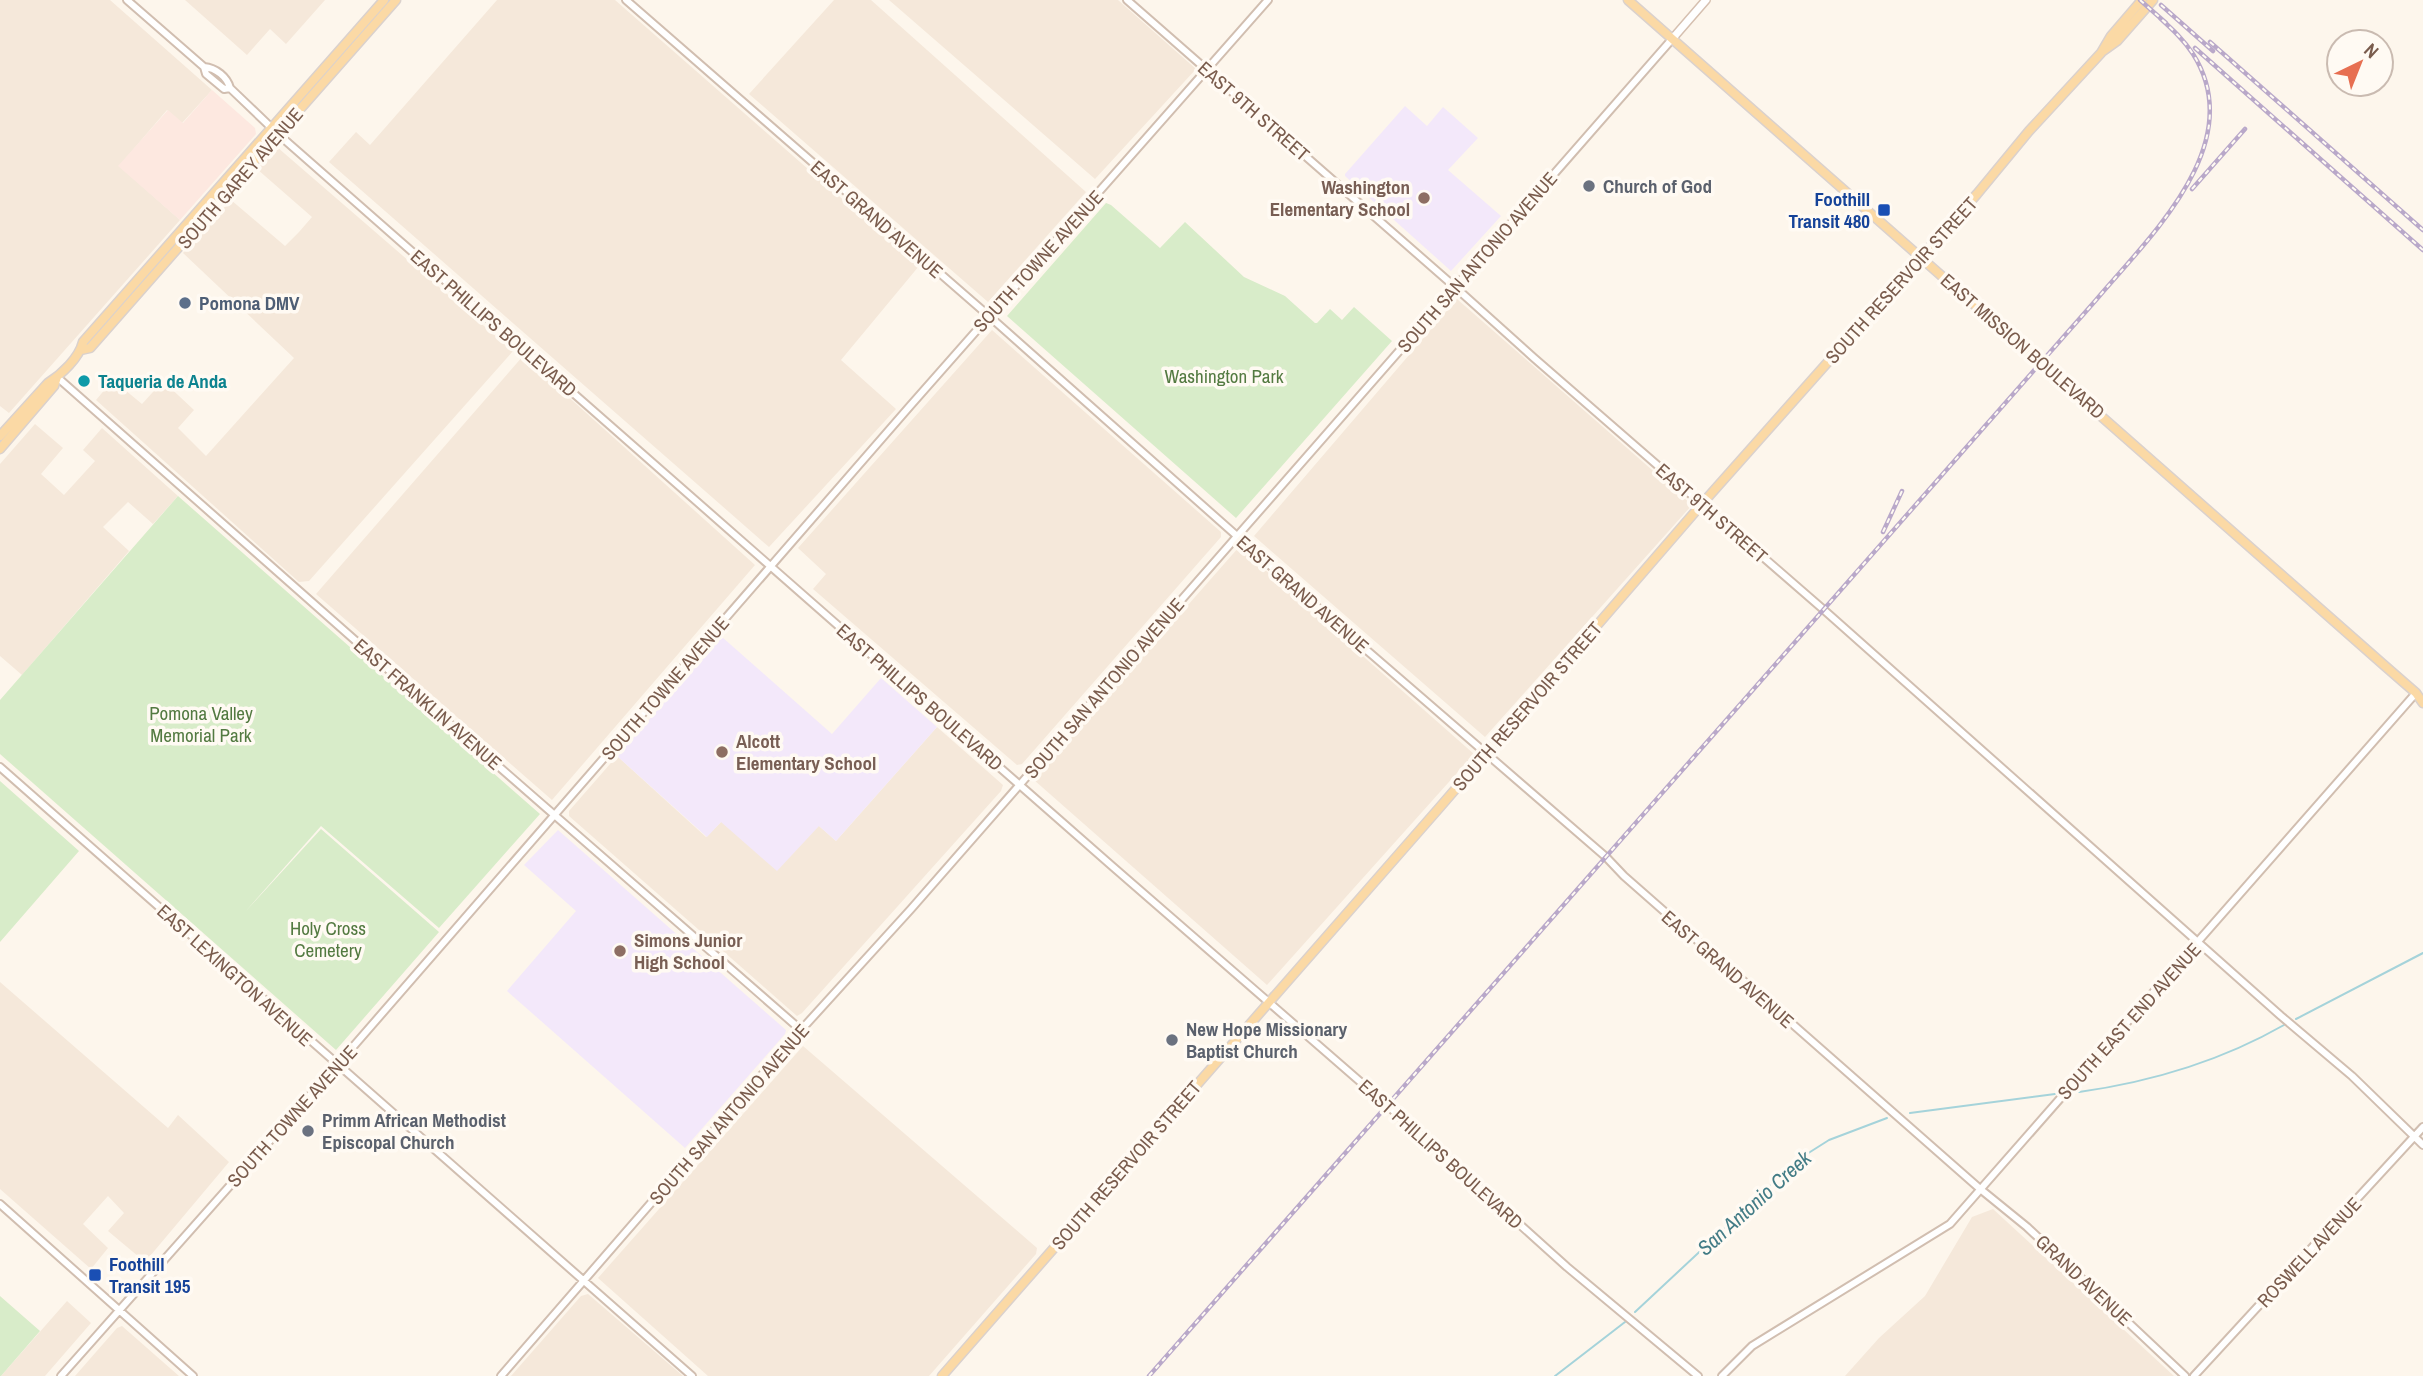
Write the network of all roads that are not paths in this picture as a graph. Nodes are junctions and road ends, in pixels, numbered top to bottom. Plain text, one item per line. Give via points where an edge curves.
1 (127, 0) edge
2 (384, 0) edge
3 (396, 0) edge
4 (625, 0) edge
5 (1128, 0) edge
6 (1268, 0) edge
7 (1628, 0) edge
8 (1706, 0) edge
9 (2142, 0) edge
10 (2153, 0) edge
11 (1673, 38) junction
12 (2101, 53) junction
13 (1207, 70) junction
14 (317, 75) junction
15 (313, 95) junction
16 (271, 127) junction
17 (278, 134) junction
18 (1921, 257) junction
19 (1455, 287) junction
20 (989, 316) junction
21 (81, 350) junction
22 (57, 377) junction
23 (0, 436) edge
24 (0, 449) edge
25 (1701, 505) junction
26 (1237, 537) junction
27 (771, 566) junction
28 (2423, 686) edge
29 (2420, 695) edge
30 (2423, 703) edge
31 (1485, 755) junction
32 (0, 767) edge
33 (1020, 785) junction
34 (555, 816) junction
35 (2199, 942) junction
36 (1268, 1003) junction
37 (801, 1030) junction
38 (337, 1066) junction
39 (2423, 1127) edge
40 (2414, 1137) junction
41 (2423, 1146) edge
42 (1979, 1188) junction
43 (0, 1204) edge
44 (585, 1281) junction
45 (118, 1310) junction
46 (61, 1376) edge
47 (193, 1376) edge
48 (501, 1376) edge
49 (692, 1376) edge
50 (942, 1376) edge
51 (1698, 1376) edge
52 (1721, 1376) edge
53 (2185, 1376) edge
54 (2194, 1376) edge

1 - 16 street, EAST PHILLIPS BOULEVARD via 228,82
2 - 14 main road, SOUTH GAREY AVENUE
3 - 15 main road, SOUTH GAREY AVENUE
4 - 20 street, EAST GRAND AVENUE
5 - 13 street, EAST 9TH STREET
6 - 13 street, SOUTH TOWNE AVENUE
7 - 11 main road, EAST MISSION BOULEVARD
8 - 11 main road, SOUTH SAN ANTONIO AVENUE
9 - 12 main road, SOUTH RESERVOIR STREET
10 - 12 main road via 2118,41
11 - 18 main road, EAST MISSION BOULEVARD
11 - 19 street, SOUTH SAN ANTONIO AVENUE
12 - 18 main road, SOUTH RESERVOIR STREET
13 - 19 street, EAST 9TH STREET
13 - 20 street, SOUTH TOWNE AVENUE
14 - 15 main road
14 - 16 main road, SOUTH GAREY AVENUE
15 - 17 main road, SOUTH GAREY AVENUE
16 - 17 street, EAST PHILLIPS BOULEVARD
16 - 21 main road, SOUTH GAREY AVENUE via 83,342
17 - 21 main road, SOUTH GAREY AVENUE via 90,348
17 - 27 street, EAST PHILLIPS BOULEVARD
18 - 25 main road, SOUTH RESERVOIR STREET
18 - 29 main road, EAST MISSION BOULEVARD
19 - 25 street, EAST 9TH STREET
19 - 26 street, SOUTH SAN ANTONIO AVENUE
20 - 26 street, EAST GRAND AVENUE
20 - 27 street, SOUTH TOWNE AVENUE
21 - 22 main road, SOUTH GAREY AVENUE
22 - 23 main road, SOUTH GAREY AVENUE
22 - 24 main road, SOUTH GAREY AVENUE
22 - 34 street, EAST FRANKLIN AVENUE
25 - 31 main road, SOUTH RESERVOIR STREET
25 - 35 street, EAST 9TH STREET
26 - 31 street, EAST GRAND AVENUE
26 - 33 street, SOUTH SAN ANTONIO AVENUE
27 - 33 street, EAST PHILLIPS BOULEVARD
27 - 34 street, SOUTH TOWNE AVENUE
28 - 29 main road, SOUTH EAST END AVENUE
29 - 30 main road, EAST MISSION BOULEVARD
29 - 35 street, SOUTH EAST END AVENUE
31 - 36 main road, SOUTH RESERVOIR STREET
31 - 42 street, EAST GRAND AVENUE
32 - 38 street, EAST LEXINGTON AVENUE
33 - 36 street, EAST PHILLIPS BOULEVARD
33 - 37 street, SOUTH SAN ANTONIO AVENUE
34 - 37 street, EAST FRANKLIN AVENUE
34 - 38 street, SOUTH TOWNE AVENUE
35 - 40 street, EAST 9TH STREET
35 - 42 street, SOUTH EAST END AVENUE
36 - 50 main road, SOUTH RESERVOIR STREET
36 - 51 street, EAST PHILLIPS BOULEVARD via 1607,1302
37 - 44 street, SOUTH SAN ANTONIO AVENUE
38 - 44 street, EAST LEXINGTON AVENUE
38 - 45 street, SOUTH TOWNE AVENUE
39 - 40 street, ROSWELL AVENUE
40 - 41 street, EAST 9TH STREET
40 - 54 street, ROSWELL AVENUE
42 - 52 street, SOUTH EAST END AVENUE via 1950,1224 1752,1346
42 - 53 street, GRAND AVENUE via 2027,1227
43 - 45 street
44 - 48 street, SOUTH SAN ANTONIO AVENUE
44 - 49 street, EAST LEXINGTON AVENUE
45 - 46 street, SOUTH TOWNE AVENUE
45 - 47 street

